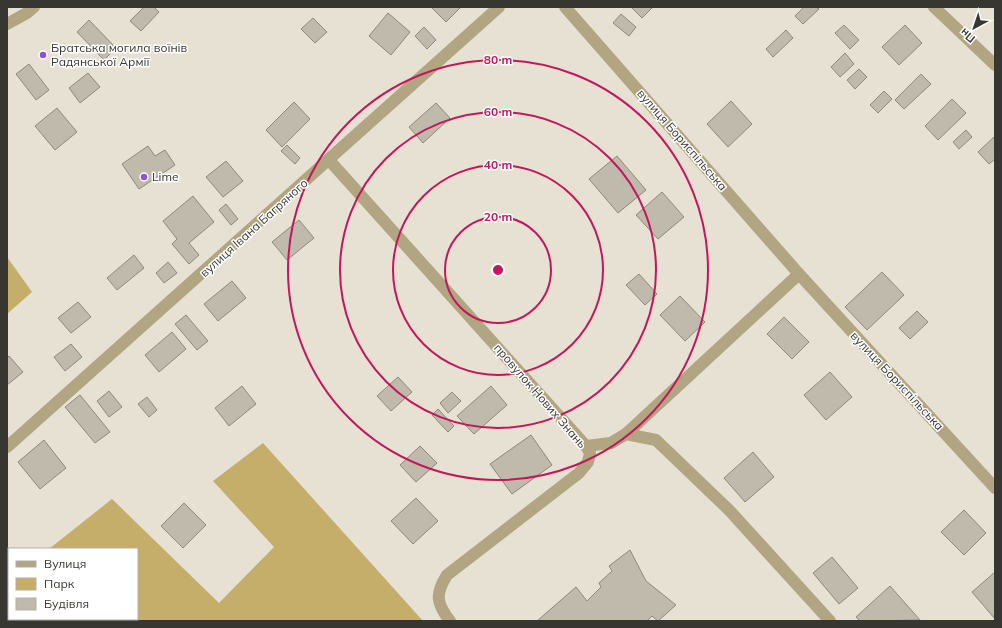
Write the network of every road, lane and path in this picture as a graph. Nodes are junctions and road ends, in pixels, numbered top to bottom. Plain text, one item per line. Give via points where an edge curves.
1 (34, 7) edge
2 (499, 7) edge
3 (565, 7) edge
4 (934, 7) edge
5 (7, 24) edge
6 (995, 65) edge
7 (329, 160) junction
8 (799, 274) junction
9 (626, 434) junction
10 (586, 446) junction
11 (7, 447) edge
12 (995, 488) edge
13 (450, 621) edge
14 (830, 621) edge

1 - 5 street
2 - 7 street, вулиця Івана Багряного
3 - 8 street, вулиця Бориспільська
4 - 6 street
7 - 10 street, провулок Нових Знань
7 - 11 street, вулиця Івана Багряного
8 - 9 street
8 - 12 street, вулиця Бориспільська
9 - 10 street via 611,443
9 - 14 street via 656,440 729,510
10 - 13 street, провулок Нових Знань via 590,453 588,462 579,473 447,575 440,586 438,601

